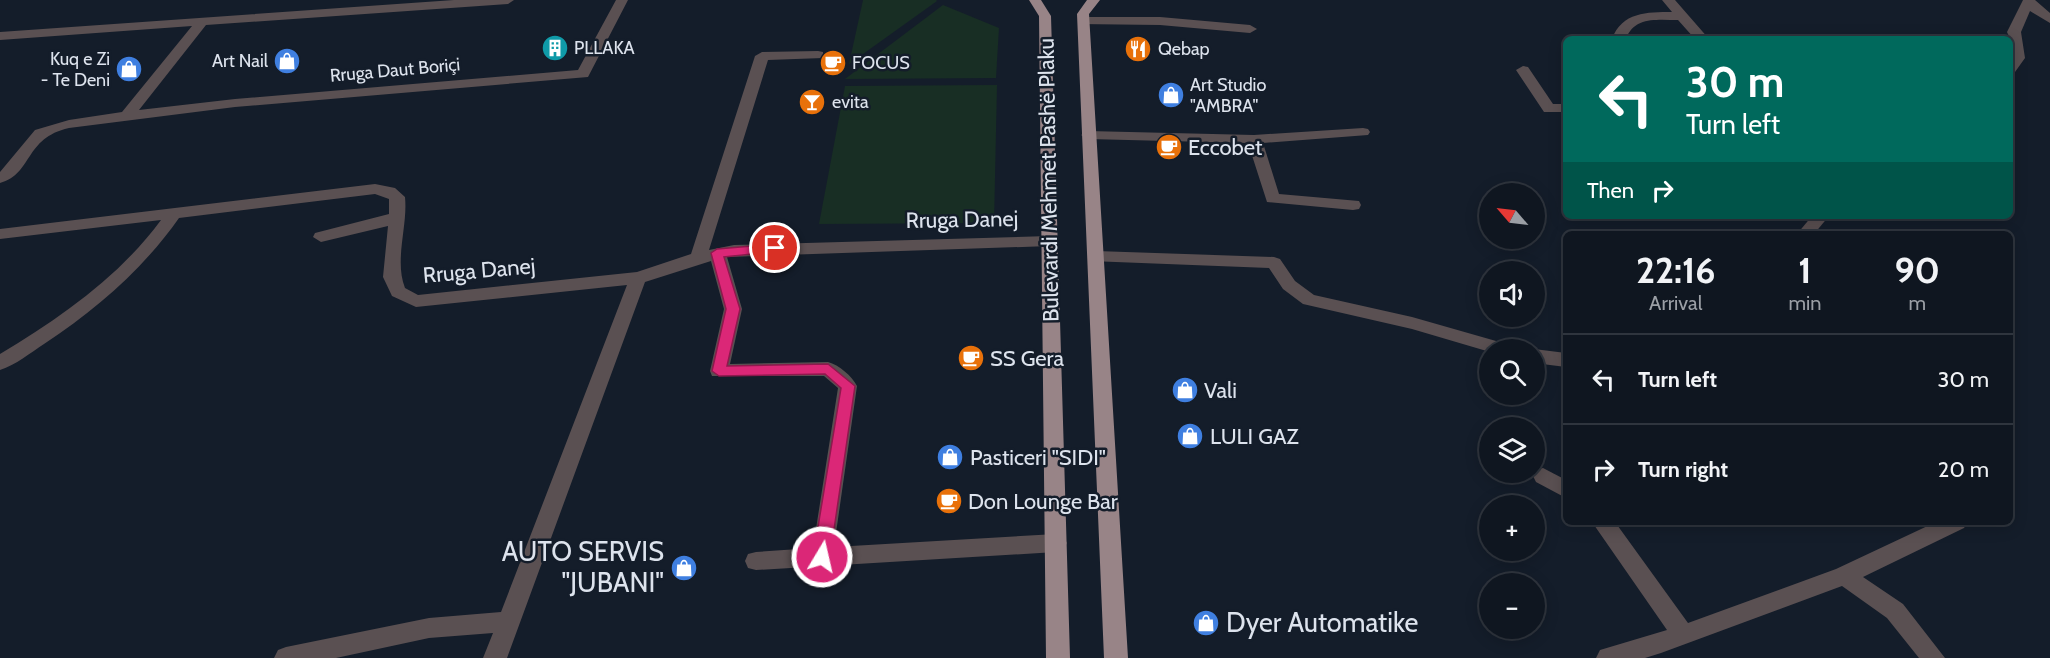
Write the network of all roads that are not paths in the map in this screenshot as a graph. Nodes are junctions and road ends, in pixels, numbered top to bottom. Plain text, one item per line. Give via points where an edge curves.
1 (268, 0) edge
2 (508, 0) edge
3 (622, 0) edge
4 (1035, 0) edge
5 (1094, 0) edge
6 (1668, 0) edge
7 (2029, 2) edge
8 (1683, 16) junction
9 (254, 18) junction
10 (2050, 19) edge
11 (203, 21) junction
12 (1083, 21) junction
13 (1250, 29) dead end
14 (0, 36) edge
15 (1620, 36) edge
16 (1700, 36) edge
17 (818, 55) dead end
18 (2013, 65) edge
19 (1523, 70) dead end
20 (1563, 108) edge
21 (127, 116) junction
22 (1363, 132) dead end
23 (1088, 135) junction
24 (1254, 139) junction
25 (0, 178) edge
26 (1353, 205) dead end
27 (173, 215) junction
28 (398, 217) junction
29 (1818, 219) edge
30 (1808, 231) edge
31 (0, 234) edge
32 (321, 237) dead end
33 (1048, 241) junction
34 (717, 253) junction
35 (698, 258) junction
36 (1096, 258) junction
37 (638, 278) junction
38 (1479, 342) edge
39 (1545, 357) edge
40 (1563, 360) edge
41 (0, 363) edge
42 (1545, 477) edge
43 (1563, 488) edge
44 (1606, 525) edge
45 (1951, 525) edge
46 (1056, 543) junction
47 (822, 557) junction
48 (756, 561) dead end
49 (1844, 576) junction
50 (509, 621) junction
51 (1683, 634) junction
52 (286, 658) edge
53 (495, 658) edge
54 (1058, 658) edge
55 (1116, 658) edge
56 (1608, 658) edge
57 (1933, 658) edge

1 - 9 street
2 - 9 street
3 - 21 street, Rruga Daut Boriçi via 583,74 246,102
4 - 33 main road, Bulevardi Mehmet Pashë Plaku via 1046,16
5 - 12 main road, Bulevardi Mehmet Pashë Plaku via 1083,14
6 - 8 street
7 - 10 street
7 - 18 street via 2014,32 2018,58
8 - 15 street via 1633,19
8 - 16 street
9 - 11 street
11 - 14 street
11 - 21 street
12 - 13 street, Bulevardi Mehmet Pashë Plaku via 1160,21
12 - 23 main road, Bulevardi Mehmet Pashë Plaku
17 - 35 street via 762,56
19 - 20 street via 1549,109
21 - 25 street, Rruga Daut Boriçi via 42,132 15,167
22 - 24 street, Bulevardi Mehmet Pashë Plaku
23 - 24 street, Bulevardi Mehmet Pashë Plaku
23 - 36 main road, Bulevardi Mehmet Pashë Plaku
24 - 26 street via 1273,198
27 - 28 street, Rruga Danej via 375,189 397,197
27 - 31 street, Rruga Danej
27 - 41 street via 140,257 103,293
28 - 32 street
28 - 37 street, Rruga Danej via 392,277 398,292 416,301
29 - 30 street
33 - 34 street, Rruga Danej
33 - 46 main road, Bulevardi Mehmet Pashë Plaku
34 - 35 street, Rruga Danej
34 - 47 street via 733,309 719,371 828,369 848,386
35 - 37 street, Rruga Danej
36 - 38 street, Bulevardi Mehmet Pashë Plaku via 1274,263 1289,285 1309,300 1412,322
36 - 55 main road, Bulevardi Mehmet Pashë Plaku
37 - 50 street
39 - 40 street
42 - 43 street
44 - 51 street
45 - 49 street
46 - 47 street
46 - 54 main road, Bulevardi Mehmet Pashë Plaku
47 - 48 street
49 - 51 street
49 - 57 street via 1894,611
50 - 52 street via 429,627
50 - 53 street
51 - 56 street

